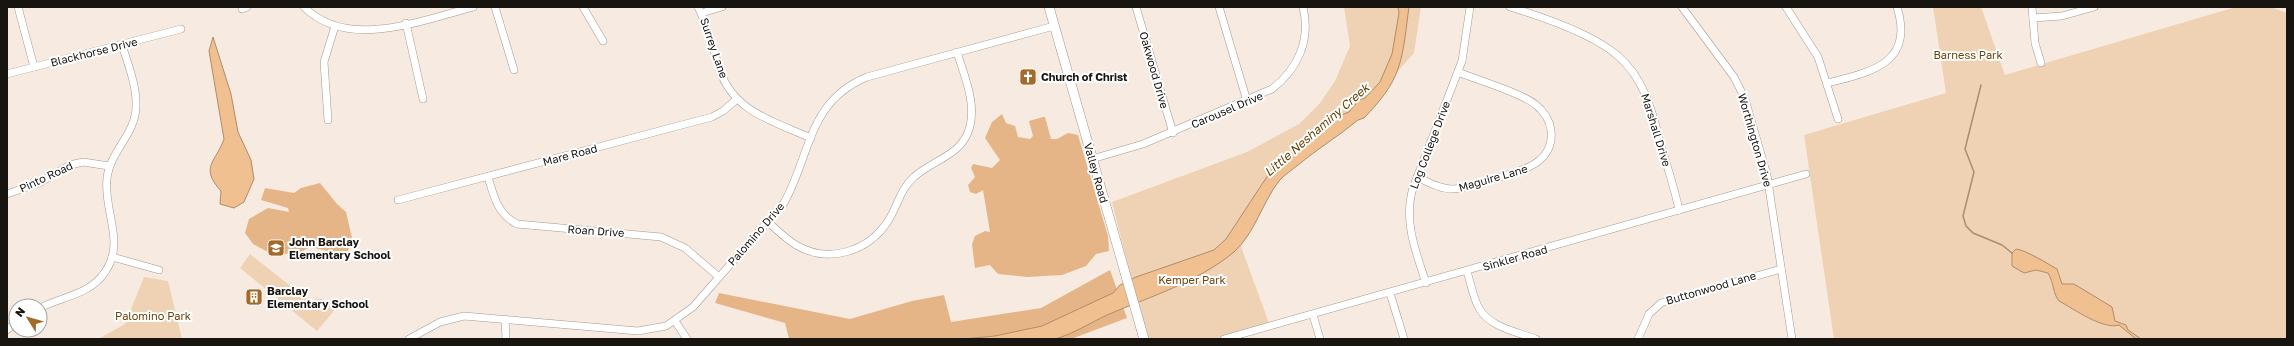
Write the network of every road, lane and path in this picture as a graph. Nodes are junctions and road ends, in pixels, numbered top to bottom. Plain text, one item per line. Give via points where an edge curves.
1 (18, 7) edge
2 (304, 7) edge
3 (474, 7) edge
4 (495, 7) edge
5 (584, 7) edge
6 (722, 7) edge
7 (1049, 7) edge
8 (1136, 7) edge
9 (1220, 7) edge
10 (1303, 7) edge
11 (1470, 7) edge
12 (1510, 7) edge
13 (1682, 7) edge
14 (1786, 7) edge
15 (1897, 7) edge
16 (2032, 7) edge
17 (2094, 7) edge
18 (700, 10) edge
19 (2033, 18) junction
20 (406, 23) junction
21 (335, 26) junction
22 (1054, 26) junction
23 (181, 29) dead end
24 (603, 42) dead end
25 (122, 45) junction
26 (957, 52) junction
27 (2041, 63) dead end
28 (34, 67) junction
29 (514, 70) dead end
30 (1458, 72) junction
31 (7, 74) edge
32 (1828, 83) junction
33 (423, 99) dead end
34 (737, 99) junction
35 (1247, 101) junction
36 (1838, 119) dead end
37 (328, 120) dead end
38 (1173, 133) junction
39 (811, 138) junction
40 (1092, 159) junction
41 (109, 166) junction
42 (1806, 174) dead end
43 (488, 177) junction
44 (1417, 177) junction
45 (1769, 185) junction
46 (7, 194) edge
47 (398, 200) dead end
48 (1679, 210) junction
49 (768, 222) junction
50 (112, 257) junction
51 (1781, 269) junction
52 (159, 270) dead end
53 (1468, 272) junction
54 (719, 277) junction
55 (1426, 284) junction
56 (1390, 293) junction
57 (48, 305) edge
58 (1313, 315) junction
59 (505, 319) junction
60 (675, 321) junction
61 (1236, 337) edge
62 (409, 339) edge
63 (506, 339) edge
64 (687, 339) edge
65 (1144, 339) edge
66 (1224, 339) edge
67 (1320, 339) edge
68 (1404, 339) edge
69 (1536, 339) edge
70 (1638, 339) edge
71 (1792, 339) edge

1 - 28 street
2 - 21 street via 316,17
3 - 20 street
4 - 29 street
5 - 24 street
6 - 18 street
7 - 22 street, Valley Road
8 - 38 street, Oakwood Drive
9 - 35 street
10 - 35 street, Carousel Drive via 1305,34 1301,53 1293,68 1272,89
11 - 30 street, Log College Drive via 1465,52
12 - 48 street, Marshall Drive via 1595,40 1619,57 1631,71 1649,104
13 - 45 street, Worthington Drive via 1742,91
14 - 32 street via 1815,50
15 - 32 street via 1901,38 1888,61 1873,70
16 - 19 street
17 - 19 street via 2062,16
18 - 34 street, Surrey Lane via 722,74
19 - 27 street
20 - 21 street via 368,30
20 - 33 street
21 - 37 street via 324,62
22 - 26 street, Palomino Drive
22 - 40 street, Valley Road
23 - 25 street, Blackhorse Drive
25 - 28 street, Blackhorse Drive
25 - 41 street via 136,97 136,112 132,126
26 - 39 street, Palomino Drive via 856,81 829,103
26 - 49 street via 971,104 972,119 968,133 954,152 922,170 910,181 889,219 876,236 852,250 836,254 819,254 797,245
28 - 31 street, Blackhorse Drive
30 - 44 street, Log College Drive
30 - 44 street, Maguire Lane via 1537,105 1547,117 1551,128 1552,137 1548,150 1540,160 1527,169 1460,189 1442,187
32 - 36 street
34 - 39 street, Surrey Lane via 761,118
34 - 43 street, Mare Road via 712,117
35 - 38 street, Carousel Drive
38 - 40 street, Carousel Drive
39 - 49 street, Palomino Drive via 790,192
40 - 65 street, Valley Road
41 - 46 street, Pinto Road via 90,163 70,164 39,183
41 - 50 street via 106,187 114,231
42 - 45 street, Sinkler Road
43 - 47 street, Mare Road
43 - 54 street, Roan Drive via 499,209 517,224 661,237 685,248
44 - 55 street, Log College Drive via 1409,206 1409,223
45 - 48 street, Sinkler Road
45 - 51 street, Worthington Drive
48 - 53 street, Sinkler Road
49 - 54 street, Palomino Drive
50 - 52 street
50 - 57 street via 105,272 87,289
51 - 70 street, Buttonwood Lane via 1661,303 1649,314
51 - 71 street, Worthington Drive
53 - 55 street, Sinkler Road
53 - 69 street via 1477,306 1484,315 1494,323
54 - 60 street, Palomino Drive via 692,307
55 - 56 street, Sinkler Road
56 - 58 street, Sinkler Road
56 - 68 street
58 - 61 street, Sinkler Road
58 - 67 street
59 - 60 street, Palomino Drive via 638,331 658,328
59 - 62 street, Palomino Drive via 453,318
59 - 63 street
60 - 64 street
61 - 66 street, Sinkler Road

